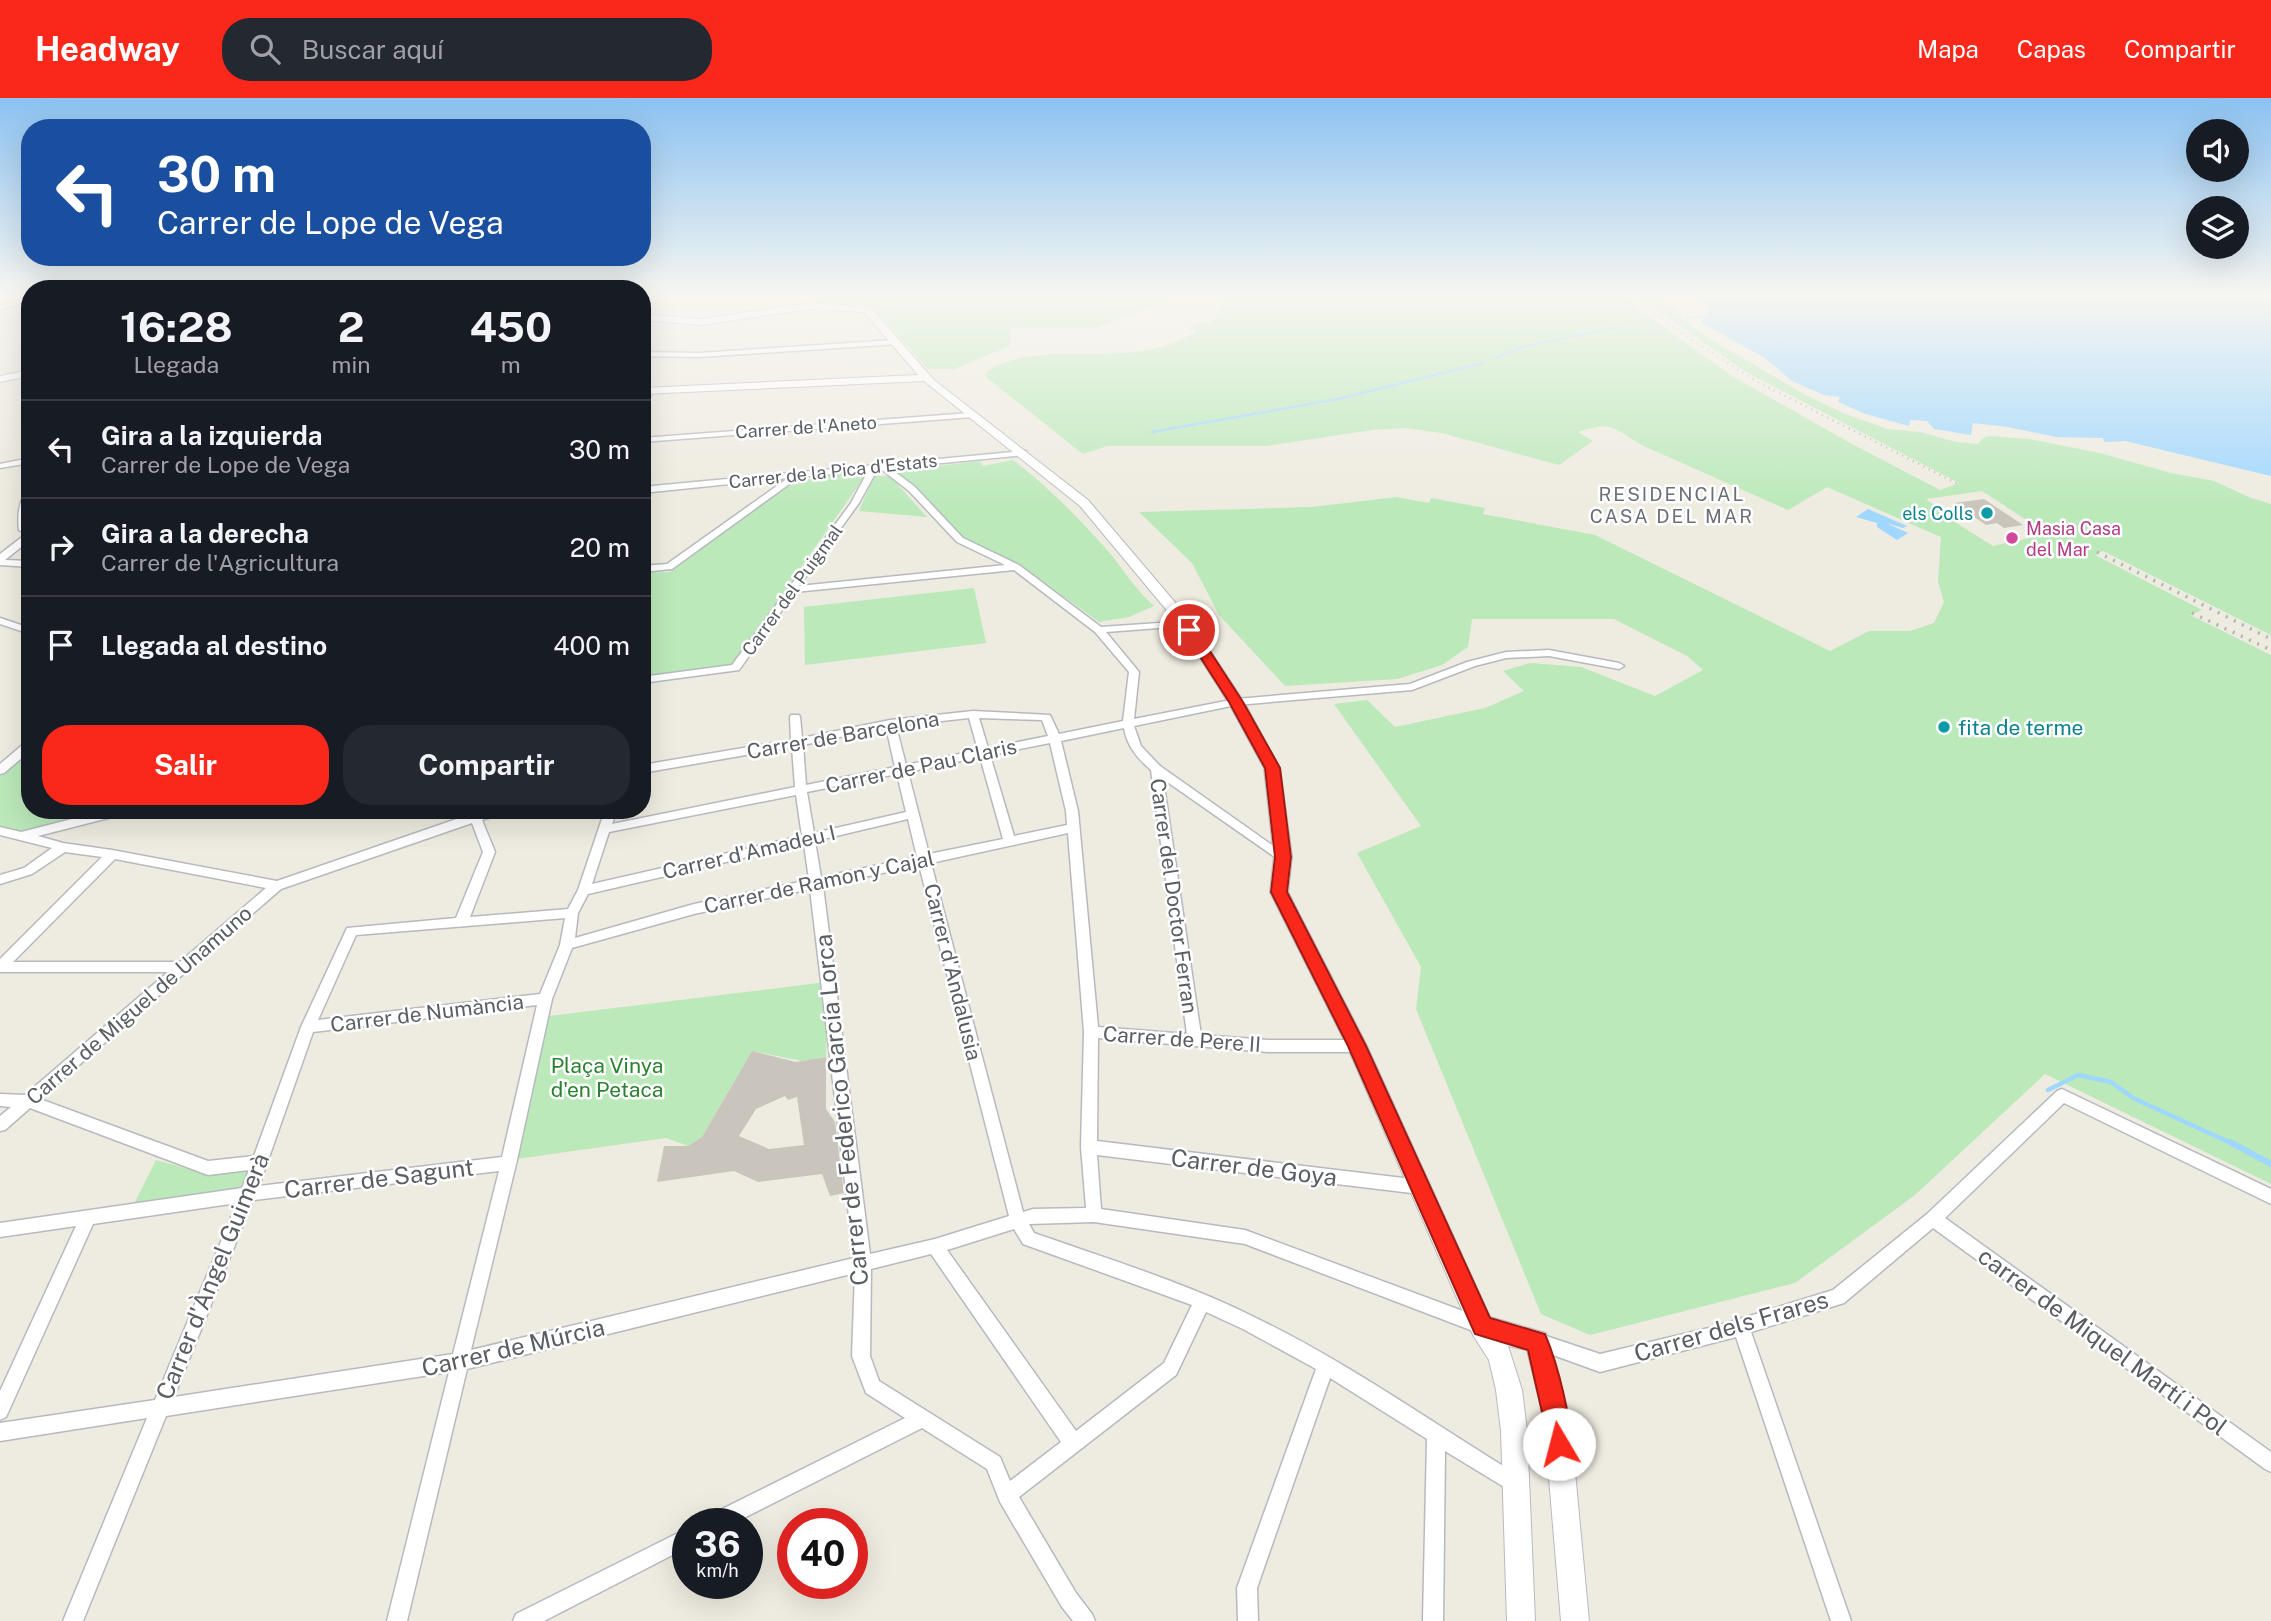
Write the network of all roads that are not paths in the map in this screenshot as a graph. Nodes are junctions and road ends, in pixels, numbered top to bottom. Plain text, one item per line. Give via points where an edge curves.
1 (916, 365) edge
2 (21, 375) edge
3 (927, 378) junction
4 (0, 379) edge
5 (651, 391) edge
6 (970, 415) junction
7 (651, 439) edge
8 (1023, 453) junction
9 (21, 462) edge
10 (0, 466) edge
11 (878, 467) junction
12 (799, 475) junction
13 (651, 489) edge
14 (21, 542) edge
15 (0, 561) edge
16 (21, 563) edge
17 (1016, 567) junction
18 (651, 568) edge
19 (792, 590) junction
20 (0, 621) edge
21 (1185, 623) junction
22 (21, 628) edge
23 (1098, 630) junction
24 (1619, 666) dead end
25 (651, 679) edge
26 (1236, 702) junction
27 (973, 714) junction
28 (795, 717) dead end
29 (1045, 717) joint
30 (890, 723) junction
31 (1129, 724) junction
32 (1055, 738) junction
33 (797, 743) junction
34 (21, 752) edge
35 (985, 752) junction
36 (651, 767) edge
37 (1156, 769) junction
38 (0, 770) edge
39 (903, 771) junction
40 (801, 791) junction
41 (914, 814) junction
42 (89, 819) edge
43 (469, 819) edge
44 (476, 819) edge
45 (609, 819) edge
46 (1073, 828) junction
47 (606, 830) junction
48 (0, 831) edge
49 (19, 837) junction
50 (809, 839) junction
51 (1010, 842) junction
52 (63, 847) junction
53 (112, 854) junction
54 (1283, 857) junction
55 (924, 858) junction
56 (0, 880) edge
57 (816, 883) junction
58 (277, 886) junction
59 (584, 890) junction
60 (572, 913) junction
61 (461, 922) junction
62 (567, 944) junction
63 (0, 967) edge
64 (180, 967) junction
65 (545, 999) junction
66 (308, 1027) junction
67 (1091, 1032) junction
68 (1195, 1039) junction
69 (1357, 1046) junction
70 (0, 1100) edge
71 (27, 1101) junction
72 (0, 1125) edge
73 (1089, 1147) junction
74 (258, 1162) junction
75 (508, 1163) junction
76 (1420, 1187) junction
77 (248, 1194) junction
78 (2271, 1197) edge
79 (1094, 1215) junction
80 (88, 1217) junction
81 (1933, 1219) junction
82 (1018, 1221) junction
83 (0, 1230) edge
84 (935, 1246) junction
85 (863, 1263) junction
86 (1203, 1301) junction
87 (1739, 1326) junction
88 (1482, 1327) junction
89 (1537, 1341) junction
90 (459, 1362) junction
91 (1326, 1366) junction
92 (158, 1409) junction
93 (0, 1411) edge
94 (923, 1418) junction
95 (0, 1432) edge
96 (1436, 1436) junction
97 (1074, 1444) junction
98 (2271, 1463) edge
99 (1514, 1484) junction
100 (1007, 1495) junction
101 (745, 1508) edge
102 (672, 1545) edge
103 (73, 1621) edge
104 (397, 1621) edge
105 (523, 1621) edge
106 (1085, 1621) edge
107 (1248, 1621) edge
108 (1433, 1621) edge
109 (1521, 1621) edge
110 (1575, 1621) edge
111 (1841, 1621) edge

1 - 3 street
2 - 4 street
3 - 5 street
3 - 6 street
6 - 7 street, Carrer de l'Aneto
6 - 8 street
8 - 11 street, Carrer de la Pica d'Estats
8 - 21 street via 1084,503
9 - 10 street
11 - 12 street, Carrer de la Pica d'Estats
11 - 17 street, Carrer del Doctor Ferran via 912,489 960,540
11 - 19 street, Carrer del Puigmal
12 - 13 street, Carrer de la Pica d'Estats
12 - 18 street via 669,567
14 - 15 street
15 - 16 street
17 - 19 street
17 - 23 street, Carrer del Doctor Ferran
19 - 25 street, Carrer del Puigmal via 735,668
20 - 22 street
21 - 23 street
21 - 26 street
23 - 31 street, Carrer del Doctor Ferran via 1134,672
24 - 26 street, Carrer de Pau Claris via 1549,653 1506,655 1412,687
26 - 31 street, Carrer de Pau Claris
26 - 54 street via 1272,768
27 - 29 street, Carrer de Barcelona
27 - 30 street, Carrer de Barcelona
27 - 35 street
28 - 33 street, Carrer de Federico García Lorca
29 - 32 street
30 - 33 street, Carrer de Barcelona
30 - 39 street, Carrer d'Andalusia
31 - 32 street, Carrer de Pau Claris
31 - 37 street, Carrer del Doctor Ferran via 1134,748
32 - 35 street, Carrer de Pau Claris
32 - 46 street
33 - 36 street, Carrer de Barcelona
33 - 40 street, Carrer de Federico García Lorca
34 - 38 street
35 - 39 street, Carrer de Pau Claris
35 - 51 street
37 - 54 street
37 - 68 street, Carrer del Doctor Ferran
39 - 40 street, Carrer de Pau Claris
39 - 41 street, Carrer d'Andalusia
40 - 47 street, Carrer de Pau Claris
40 - 50 street, Carrer de Federico García Lorca
41 - 50 street, Carrer d'Amadeu I
41 - 55 street, Carrer d'Andalusia
42 - 49 street
43 - 58 street
44 - 61 street via 489,852
45 - 47 street
46 - 51 street, Carrer de Ramon y Cajal
46 - 67 street
47 - 59 street
48 - 49 street
49 - 52 street
50 - 57 street, Carrer de Federico García Lorca
50 - 59 street, Carrer d'Amadeu I
51 - 55 street, Carrer de Ramon y Cajal
52 - 53 street
52 - 56 street via 28,871
53 - 58 street
53 - 63 street
54 - 69 street via 1279,892
55 - 57 street, Carrer de Ramon y Cajal
55 - 82 street, Carrer d'Andalusia
57 - 62 street, Carrer de Ramon y Cajal via 694,909
57 - 85 street, Carrer de Federico García Lorca
58 - 64 street, Carrer de Miguel de Unamuno
59 - 60 street
60 - 61 street
60 - 62 street
61 - 66 street, Carrer d'Àngel Guimerà via 352,931
62 - 65 street
63 - 64 street
64 - 71 street, Carrer de Miguel de Unamuno
65 - 66 street, Carrer de Numància
65 - 75 street
66 - 74 street, Carrer d'Àngel Guimerà
67 - 68 street, Carrer de Pere II
67 - 73 street
68 - 69 street, Carrer de Pere II via 1268,1046
69 - 76 street
70 - 71 street
71 - 72 street, Carrer de Miguel de Unamuno
71 - 74 street via 208,1168
73 - 76 street, Carrer de Goya
73 - 79 street
74 - 77 street, Carrer d'Àngel Guimerà
75 - 77 street, Carrer de Sagunt
75 - 90 street
76 - 88 street
77 - 80 street, Carrer de Sagunt
77 - 92 street, Carrer d'Àngel Guimerà
78 - 81 street, Carrer dels Frares via 2062,1095
79 - 82 street via 1033,1216
79 - 88 street via 1245,1237
80 - 83 street, Carrer de Sagunt
80 - 93 street
81 - 87 street, Carrer dels Frares via 1838,1297
81 - 98 street, carrer de Miquel Martí i Pol
82 - 84 street, Carrer de Múrcia
82 - 86 street via 1029,1239
84 - 85 street, Carrer de Múrcia
84 - 97 street
85 - 90 street, Carrer de Múrcia
85 - 94 street, Carrer de Federico García Lorca via 861,1356 872,1387
86 - 91 street
86 - 97 street via 1170,1368
87 - 89 street, Carrer dels Frares via 1600,1363
87 - 111 street
88 - 89 street
88 - 99 street via 1500,1355 1509,1390
89 - 110 street via 1557,1419
90 - 92 street, Carrer de Múrcia
90 - 104 street
91 - 96 street
91 - 107 street via 1247,1588
92 - 95 street, Carrer de Múrcia
92 - 103 street, Carrer d'Àngel Guimerà
94 - 100 street, Carrer de Federico García Lorca via 994,1463
94 - 101 street
96 - 99 street
96 - 108 street
97 - 100 street
99 - 109 street
100 - 106 street, Carrer de Federico García Lorca
102 - 105 street

